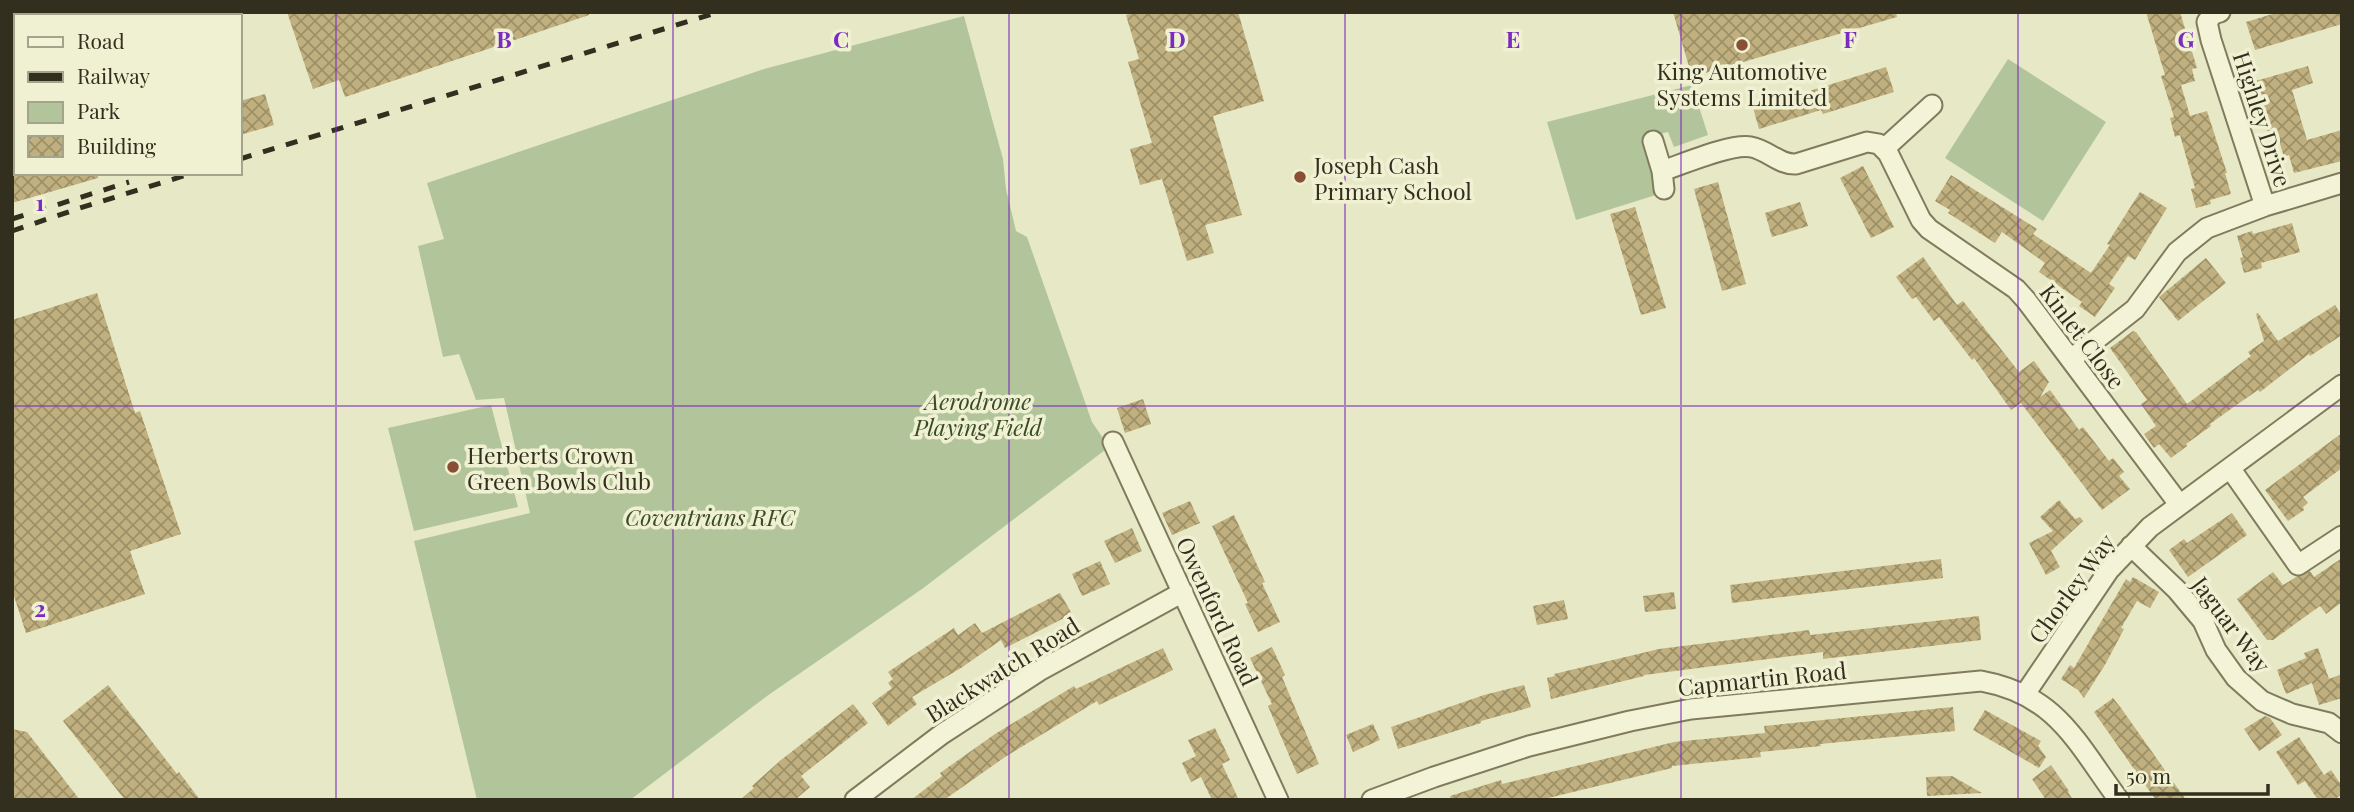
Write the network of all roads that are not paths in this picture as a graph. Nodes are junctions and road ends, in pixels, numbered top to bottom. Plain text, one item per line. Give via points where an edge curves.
1 (2220, 12) edge
2 (1932, 105) dead end
3 (1653, 141) dead end
4 (1885, 148) junction
5 (2342, 183) edge
6 (2265, 206) junction
7 (2071, 359) junction
8 (2342, 385) edge
9 (1113, 442) dead end
10 (2230, 468) junction
11 (2179, 504) junction
12 (2342, 536) edge
13 (2131, 546) junction
14 (1183, 592) junction
15 (2025, 694) junction
16 (2342, 733) edge
17 (855, 800) edge
18 (1278, 800) edge
19 (1372, 800) edge
20 (2119, 800) edge

1 - 6 street, Highley Drive via 2207,22 2211,40
2 - 4 street
3 - 4 street via 1663,180 1706,156 1747,146 1788,164 1867,142
4 - 7 street, Kinlet Close via 1928,229 2016,289
5 - 6 street
6 - 7 street via 2191,239 2166,264 2135,309
7 - 11 street, Kinlet Close
8 - 10 street, Chorley Way
9 - 14 street, Owenford Road
10 - 11 street, Chorley Way
10 - 12 street via 2298,565
11 - 13 street, Chorley Way
13 - 15 street, Chorley Way via 2109,570
13 - 16 street, Jaguar Way via 2198,614 2236,678 2262,701 2329,723
14 - 17 street, Blackwatch Road via 1039,671 942,734
14 - 18 street, Owenford Road
15 - 19 street, Capmartin Road via 1981,681 1957,682 1691,709 1530,746
15 - 20 street, Capmartin Road via 2062,722

